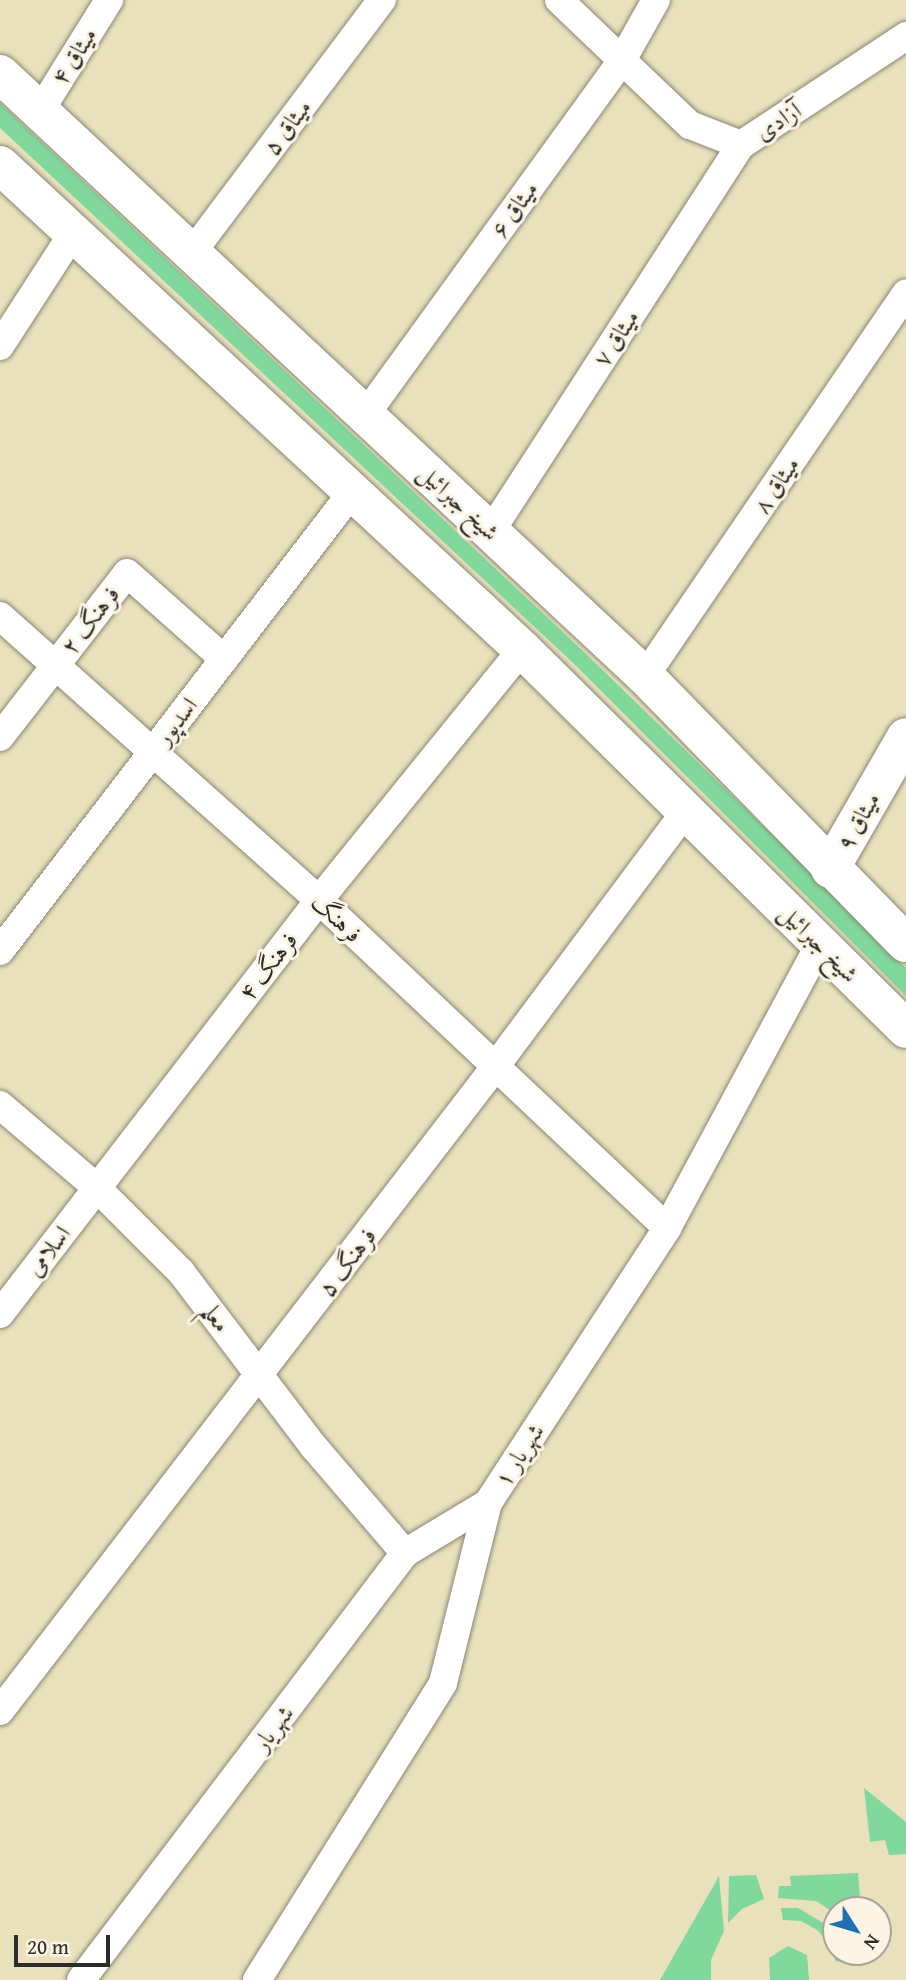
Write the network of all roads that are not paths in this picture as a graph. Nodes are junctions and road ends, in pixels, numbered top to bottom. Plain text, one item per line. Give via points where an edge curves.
1 (109, 0) edge
2 (382, 0) edge
3 (559, 0) edge
4 (656, 0) edge
5 (906, 36) edge
6 (621, 62) junction
7 (0, 74) edge
8 (40, 111) junction
9 (741, 145) junction
10 (0, 164) edge
11 (73, 233) junction
12 (191, 254) junction
13 (906, 293) edge
14 (0, 346) edge
15 (366, 414) junction
16 (353, 491) junction
17 (491, 531) junction
18 (0, 616) edge
19 (522, 649) junction
20 (224, 659) junction
21 (56, 665) junction
22 (645, 676) junction
23 (0, 737) edge
24 (906, 737) edge
25 (153, 749) junction
26 (687, 809) junction
27 (830, 869) junction
28 (319, 900) junction
29 (906, 943) edge
30 (820, 944) junction
31 (0, 951) edge
32 (906, 1029) edge
33 (495, 1067) junction
34 (0, 1105) edge
35 (96, 1187) junction
36 (667, 1228) junction
37 (0, 1314) edge
38 (261, 1376) junction
39 (488, 1503) junction
40 (405, 1553) junction
41 (0, 1711) edge
42 (81, 1980) edge
43 (257, 1980) edge

1 - 8 street, میثاق ۴
2 - 12 street, میثاق ۵
3 - 6 street, آزادی
4 - 6 street, میثاق ۶
5 - 9 street, آزادی
6 - 9 street, آزادی via 691,125
6 - 15 street, میثاق ۶
7 - 8 street, شیخ جبرائیل
8 - 12 street, شیخ جبرائیل
9 - 17 street, میثاق ۷
10 - 11 street, شیخ جبرائیل
11 - 14 street
11 - 16 street, شیخ جبرائیل
12 - 15 street, شیخ جبرائیل
13 - 22 street, میثاق ۸
15 - 17 street, شیخ جبرائیل
16 - 19 street, شیخ جبرائیل
16 - 20 street, اسدپور
17 - 22 street, شیخ جبرائیل
18 - 21 street, فرهنگ
19 - 26 street, شیخ جبرائیل
19 - 28 street, فرهنگ ۴
20 - 21 street, فرهنگ ۲ via 127,573
20 - 25 street, اسدپور
21 - 23 street, فرهنگ ۲
21 - 25 street, فرهنگ
22 - 27 street, شیخ جبرائیل
24 - 27 street, میثاق ۹
25 - 28 street, فرهنگ
25 - 31 street, اسدپور
26 - 30 street, شیخ جبرائیل
26 - 33 street, فرهنگ ۵
27 - 29 street, شیخ جبرائیل
28 - 33 street, فرهنگ
28 - 35 street, فرهنگ ۴
30 - 32 street, شیخ جبرائیل
30 - 36 street, شهریار ۱
33 - 36 street, فرهنگ
33 - 38 street, فرهنگ ۵
34 - 35 street, معلم
35 - 37 street, اسلامی
35 - 38 street, معلم via 181,1272
36 - 39 street, شهریار ۱
38 - 40 street, معلم via 314,1447
38 - 41 street, فرهنگ ۵
39 - 40 street, شهریار
39 - 43 street, شهریار ۱ via 443,1684
40 - 42 street, شهریار

